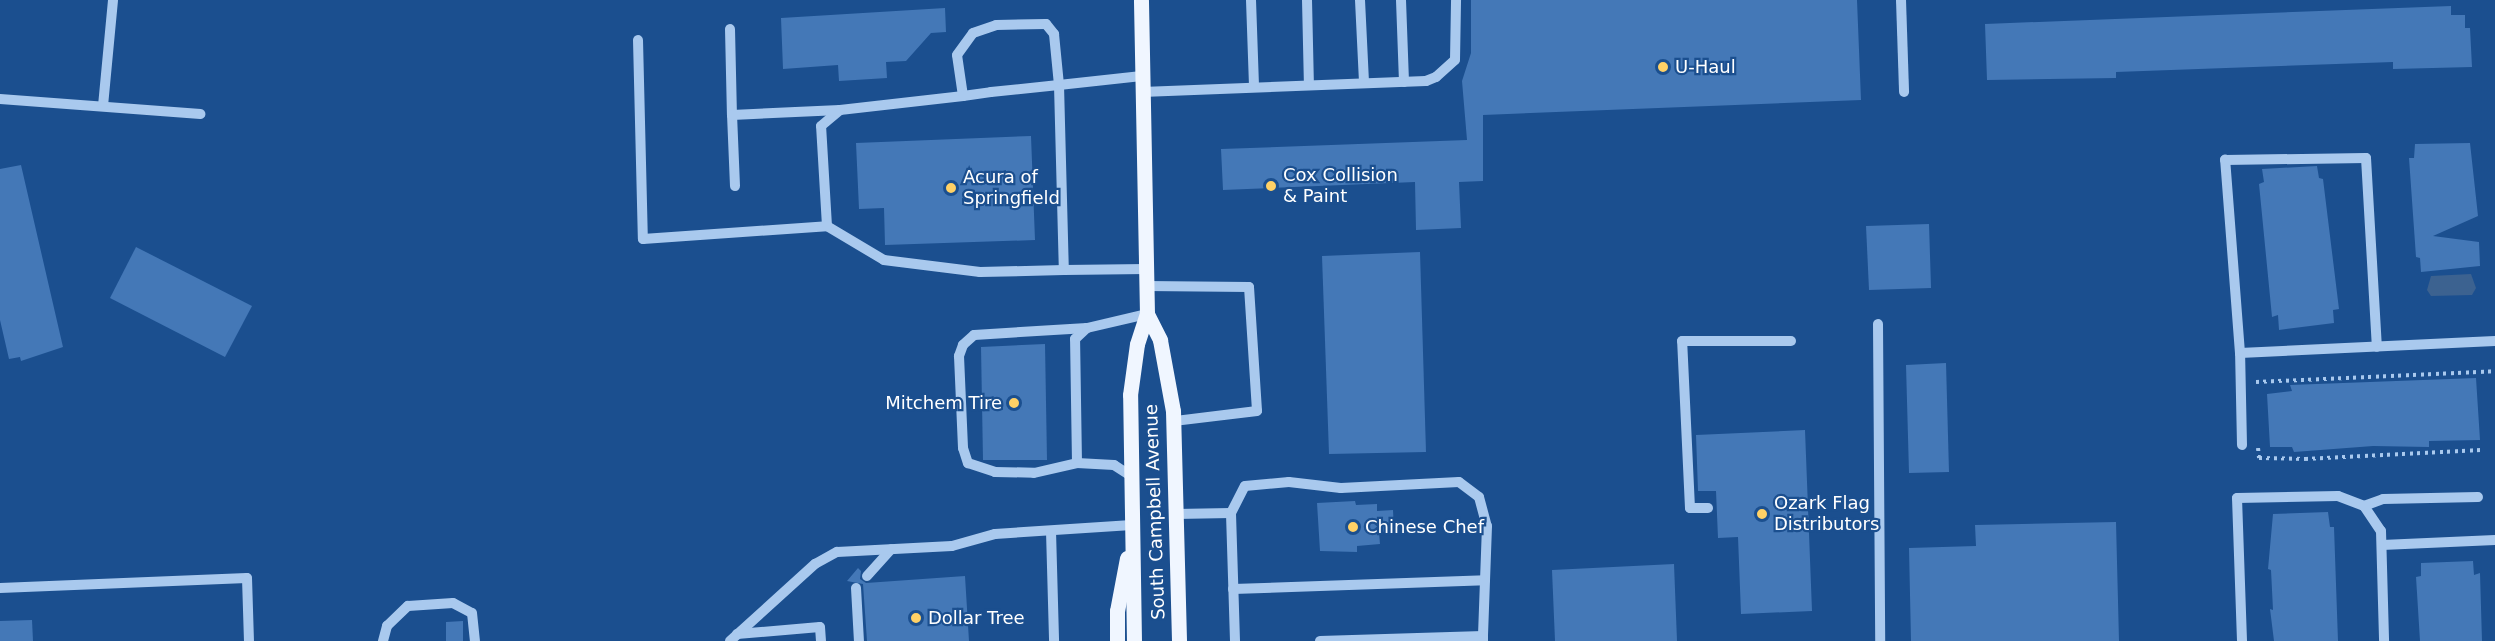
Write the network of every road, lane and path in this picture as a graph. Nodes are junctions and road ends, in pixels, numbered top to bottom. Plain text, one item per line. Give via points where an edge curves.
1 (113, 0) edge
2 (1141, 0) edge
3 (1251, 0) edge
4 (1307, 0) edge
5 (1360, 0) edge
6 (1401, 0) edge
7 (1456, 0) edge
8 (1902, 0) edge
9 (730, 29) dead end
10 (638, 40) dead end
11 (1142, 76) junction
12 (1404, 82) junction
13 (1364, 83) junction
14 (1059, 85) junction
15 (1309, 85) junction
16 (1254, 87) junction
17 (1142, 92) junction
18 (1904, 92) dead end
19 (963, 96) junction
20 (0, 99) edge
21 (103, 106) junction
22 (840, 110) junction
23 (200, 114) dead end
24 (732, 115) junction
25 (735, 186) dead end
26 (827, 226) junction
27 (1146, 269) junction
28 (1064, 270) junction
29 (1146, 286) junction
30 (1146, 314) junction
31 (1878, 324) dead end
32 (1087, 328) junction
33 (1791, 340) dead end
34 (2495, 341) edge
35 (2377, 347) junction
36 (2240, 353) junction
37 (2495, 371) edge
38 (2253, 393) dead end
39 (1174, 421) junction
40 (2257, 437) dead end
41 (2242, 445) dead end
42 (2481, 450) dead end
43 (1077, 463) junction
44 (1131, 476) junction
45 (2478, 497) dead end
46 (2364, 506) junction
47 (1708, 508) dead end
48 (1231, 513) junction
49 (1176, 514) junction
50 (1051, 531) junction
51 (1132, 531) junction
52 (2495, 540) edge
53 (2382, 545) junction
54 (891, 549) junction
55 (867, 576) dead end
56 (1485, 580) junction
57 (0, 588) edge
58 (856, 588) dead end
59 (1233, 589) junction
60 (734, 638) edge
61 (1483, 639) edge
62 (249, 641) edge
63 (383, 641) edge
64 (475, 641) edge
65 (821, 641) edge
66 (859, 641) edge
67 (1054, 641) edge
68 (1117, 641) edge
69 (1134, 641) edge
70 (1179, 641) edge
71 (1235, 641) edge
72 (1320, 641) edge
73 (1880, 641) edge
74 (2242, 641) edge
75 (2384, 641) edge

1 - 21 lane
2 - 11 main road, South Campbell Avenue
3 - 16 lane
4 - 15 lane
5 - 13 lane
6 - 12 lane
7 - 12 lane via 1455,60 1436,77
8 - 18 lane
9 - 24 lane
10 - 26 lane via 643,239
11 - 14 lane
11 - 17 main road, South Campbell Avenue
12 - 13 lane
13 - 15 lane
14 - 19 lane
14 - 19 lane via 1054,34 1046,24 996,25 973,33 957,55
14 - 28 lane
15 - 16 lane
16 - 17 lane
17 - 27 main road, South Campbell Avenue
19 - 22 lane
20 - 21 lane
21 - 23 lane
22 - 24 lane
22 - 26 lane via 821,126
24 - 25 lane
26 - 28 lane via 884,260 980,272
27 - 28 lane
27 - 29 main road, South Campbell Avenue
29 - 30 main road, South Campbell Avenue
29 - 39 lane via 1249,287 1257,411
30 - 32 lane
30 - 39 main road, South Campbell Avenue via 1160,340
30 - 44 main road, South Campbell Avenue via 1137,344 1130,395
31 - 73 lane
32 - 43 lane via 1075,339
32 - 43 lane via 974,335 963,345 959,356 963,448 968,463 1010,474 1048,471
33 - 47 lane via 1682,341 1690,508
34 - 35 lane
35 - 36 lane
35 - 36 lane via 2366,158 2225,160
36 - 41 lane
37 - 38 path via 2252,382
39 - 49 main road, South Campbell Avenue
40 - 42 path via 2259,458
43 - 44 lane via 1114,465
44 - 51 main road, South Campbell Avenue
45 - 46 lane via 2383,499
46 - 53 lane via 2381,531
46 - 74 lane via 2338,496 2237,498
48 - 49 lane
48 - 56 lane via 1245,486 1289,482 1341,488 1459,482 1479,497 1487,526
48 - 59 lane
49 - 70 main road, South Campbell Avenue
50 - 51 lane
50 - 54 lane via 995,534 952,546
50 - 67 lane
51 - 68 main road via 1120,585
51 - 69 main road, South Campbell Avenue
52 - 53 lane
53 - 75 lane
54 - 55 lane
54 - 60 lane via 837,552 815,564
56 - 59 lane
56 - 61 lane
57 - 62 lane via 248,578
58 - 66 lane
59 - 71 lane
60 - 65 lane via 820,627
61 - 72 lane
63 - 64 lane via 387,626 408,606 453,603 472,613

